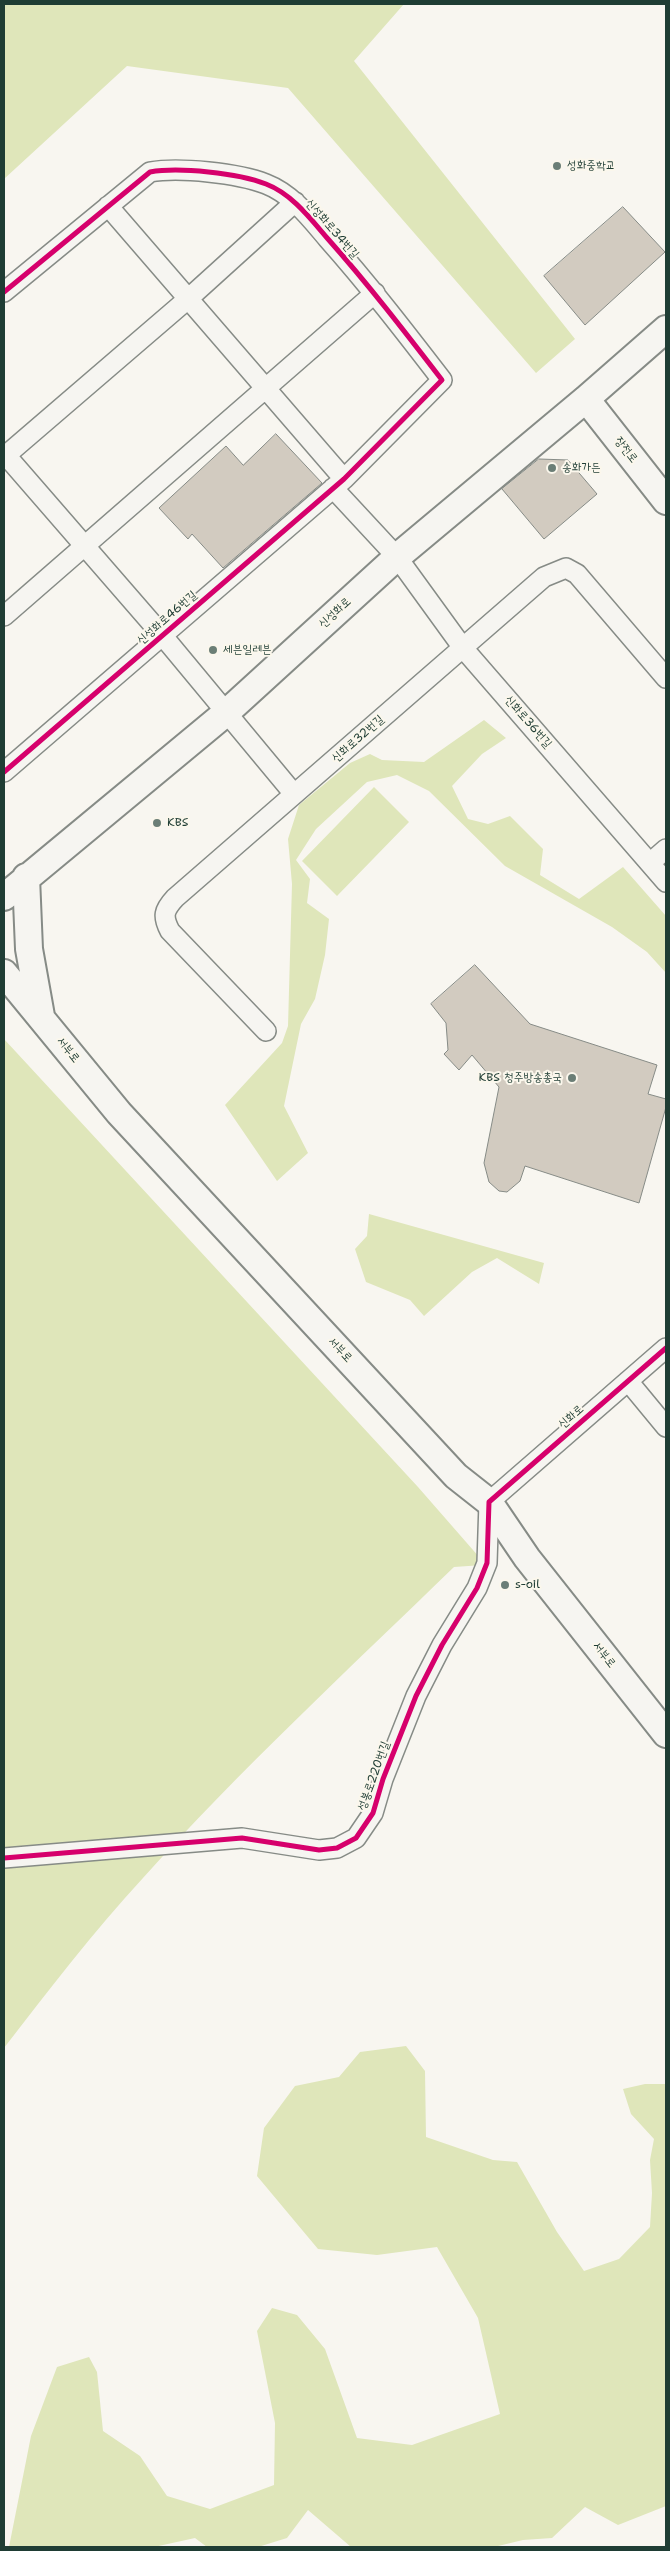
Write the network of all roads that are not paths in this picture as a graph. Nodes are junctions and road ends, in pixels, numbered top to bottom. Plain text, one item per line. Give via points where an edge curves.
1 (295, 202) junction
2 (108, 206) junction
3 (4, 292) edge
4 (375, 293) junction
5 (188, 298) junction
6 (666, 329) edge
7 (266, 388) junction
8 (586, 399) junction
9 (4, 455) edge
10 (339, 483) junction
11 (666, 501) edge
12 (84, 546) junction
13 (397, 557) junction
14 (4, 616) edge
15 (162, 635) junction
16 (463, 648) junction
17 (666, 678) edge
18 (227, 712) junction
19 (4, 772) edge
20 (294, 794) junction
21 (666, 849) edge
22 (650, 863) junction
23 (15, 875) edge
24 (666, 882) edge
25 (4, 897) edge
26 (4, 973) edge
27 (41, 1016) junction
28 (266, 1031) dead end
29 (666, 1348) edge
30 (628, 1381) junction
31 (666, 1427) edge
32 (489, 1502) junction
33 (666, 1734) edge
34 (4, 1858) edge

1 - 2 street, 신성화로34번길 via 267,184 238,176 165,169 150,172
1 - 4 street, 신성화로34번길
1 - 5 street, 신성화로34번길
2 - 3 street, 신성화로34번길
2 - 5 street, 신화로36번길
4 - 7 street
4 - 10 street, 신성화로34번길 via 442,380
5 - 7 street, 신화로36번길
5 - 9 street, 신성화로46번길
6 - 8 main road, 신성화로
7 - 10 street, 신화로36번길
7 - 12 street
8 - 11 main road, 장전로
8 - 13 main road, 신성화로
9 - 12 street, 신성화로46번길
10 - 13 street, 신화로36번길
10 - 15 street, 신성화로46번길
12 - 14 street
12 - 15 street, 신성화로46번길
13 - 16 street, 신화로36번길
13 - 18 main road, 신성화로
15 - 18 street, 신성화로46번길
15 - 19 street, 신성화로46번길
16 - 17 street, 신화로32번길 via 544,577 566,568 577,574
16 - 20 street, 신화로32번길
16 - 22 street, 신화로36번길
18 - 20 street, 신성화로46번길
18 - 23 main road, 신성화로
20 - 28 street, 신화로32번길 via 165,909 164,920 170,931
21 - 22 street
22 - 24 street, 신화로36번길
23 - 25 main road, 신성화로
23 - 27 main road
26 - 27 main road, 서부로
27 - 32 main road, 서부로 via 119,1113 456,1476
29 - 30 street, 신화로
30 - 31 street
30 - 32 street, 신화로
32 - 33 main road, 서부로 via 527,1558
32 - 34 street, 성봉로220번길 via 487,1563 477,1588 416,1696 382,1779 373,1813 356,1838 337,1848 319,1850 242,1838

